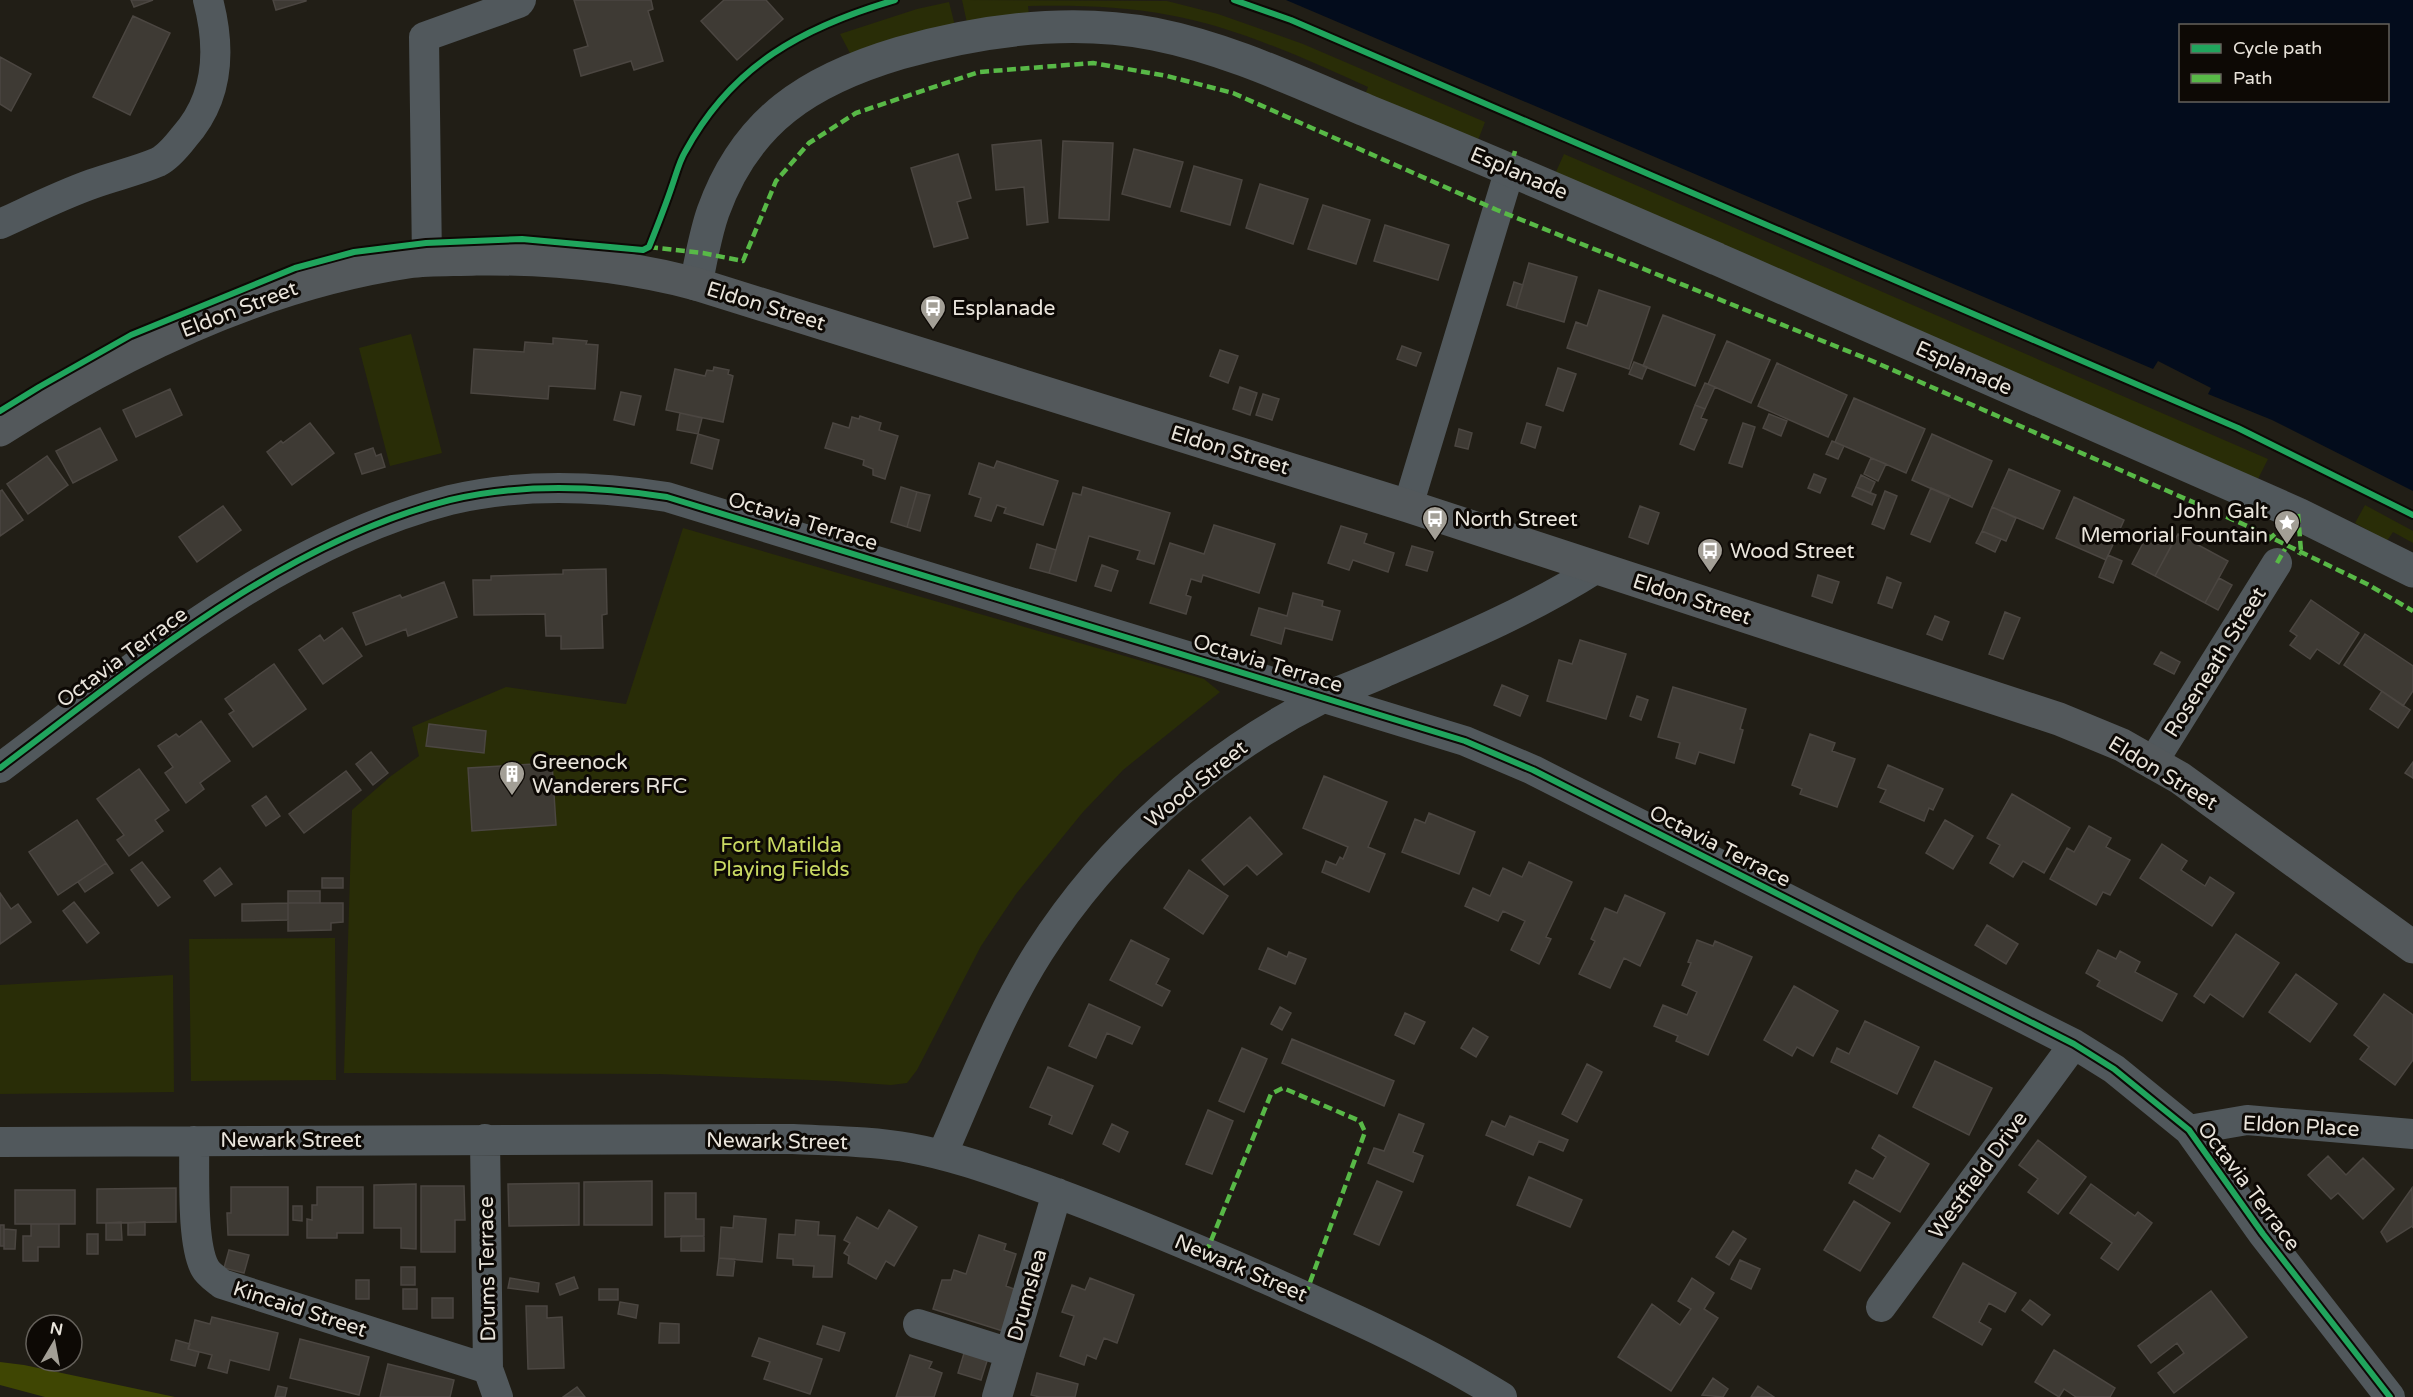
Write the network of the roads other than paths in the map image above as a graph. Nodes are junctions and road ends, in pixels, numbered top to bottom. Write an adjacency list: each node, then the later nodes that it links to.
1 (208, 0): 4 (street)
2 (521, 0): 5 (street)
3 (1510, 169): 6 (street, Esplanade); 8 (street); 11 (street, Esplanade)
4 (0, 224)
5 (427, 260): 6 (main road, Eldon Street); 7 (main road, Eldon Street)
6 (696, 284): 8 (main road, Eldon Street)
7 (0, 430)
8 (1408, 506): 10 (main road, Eldon Street)
9 (2277, 563): 13 (street, Roseneath Street)
10 (1597, 568): 12 (street, Wood Street); 13 (main road, Eldon Street)
11 (2413, 571)
12 (1325, 697): 14 (street, Octavia Terrace); 16 (street, Octavia Terrace); 22 (street, Wood Street)
13 (2153, 762): 15 (main road, Eldon Street)
14 (0, 768)
15 (2413, 947)
16 (2074, 1044): 17 (street, Octavia Terrace); 24 (street, Westfield Drive)
17 (2189, 1130): 18 (street, Eldon Place); 31 (street, Octavia Terrace)
18 (2413, 1134)
19 (485, 1139): 20 (street, Newark Street); 22 (street, Newark Street); 27 (street, Drums Terrace)
20 (194, 1141): 21 (street, Newark Street); 27 (street, Kincaid Street)
21 (0, 1143)
22 (942, 1155): 23 (street, Newark Street)
23 (1057, 1193): 26 (street, Drumslea); 30 (street, Newark Street)
24 (1881, 1307)
25 (918, 1324): 26 (street)
26 (1010, 1353): 29 (street, Drumslea)
27 (488, 1369): 28 (street, Drums Terrace)
28 (498, 1397)
29 (997, 1397)
30 (1502, 1397)
31 (2390, 1397)

